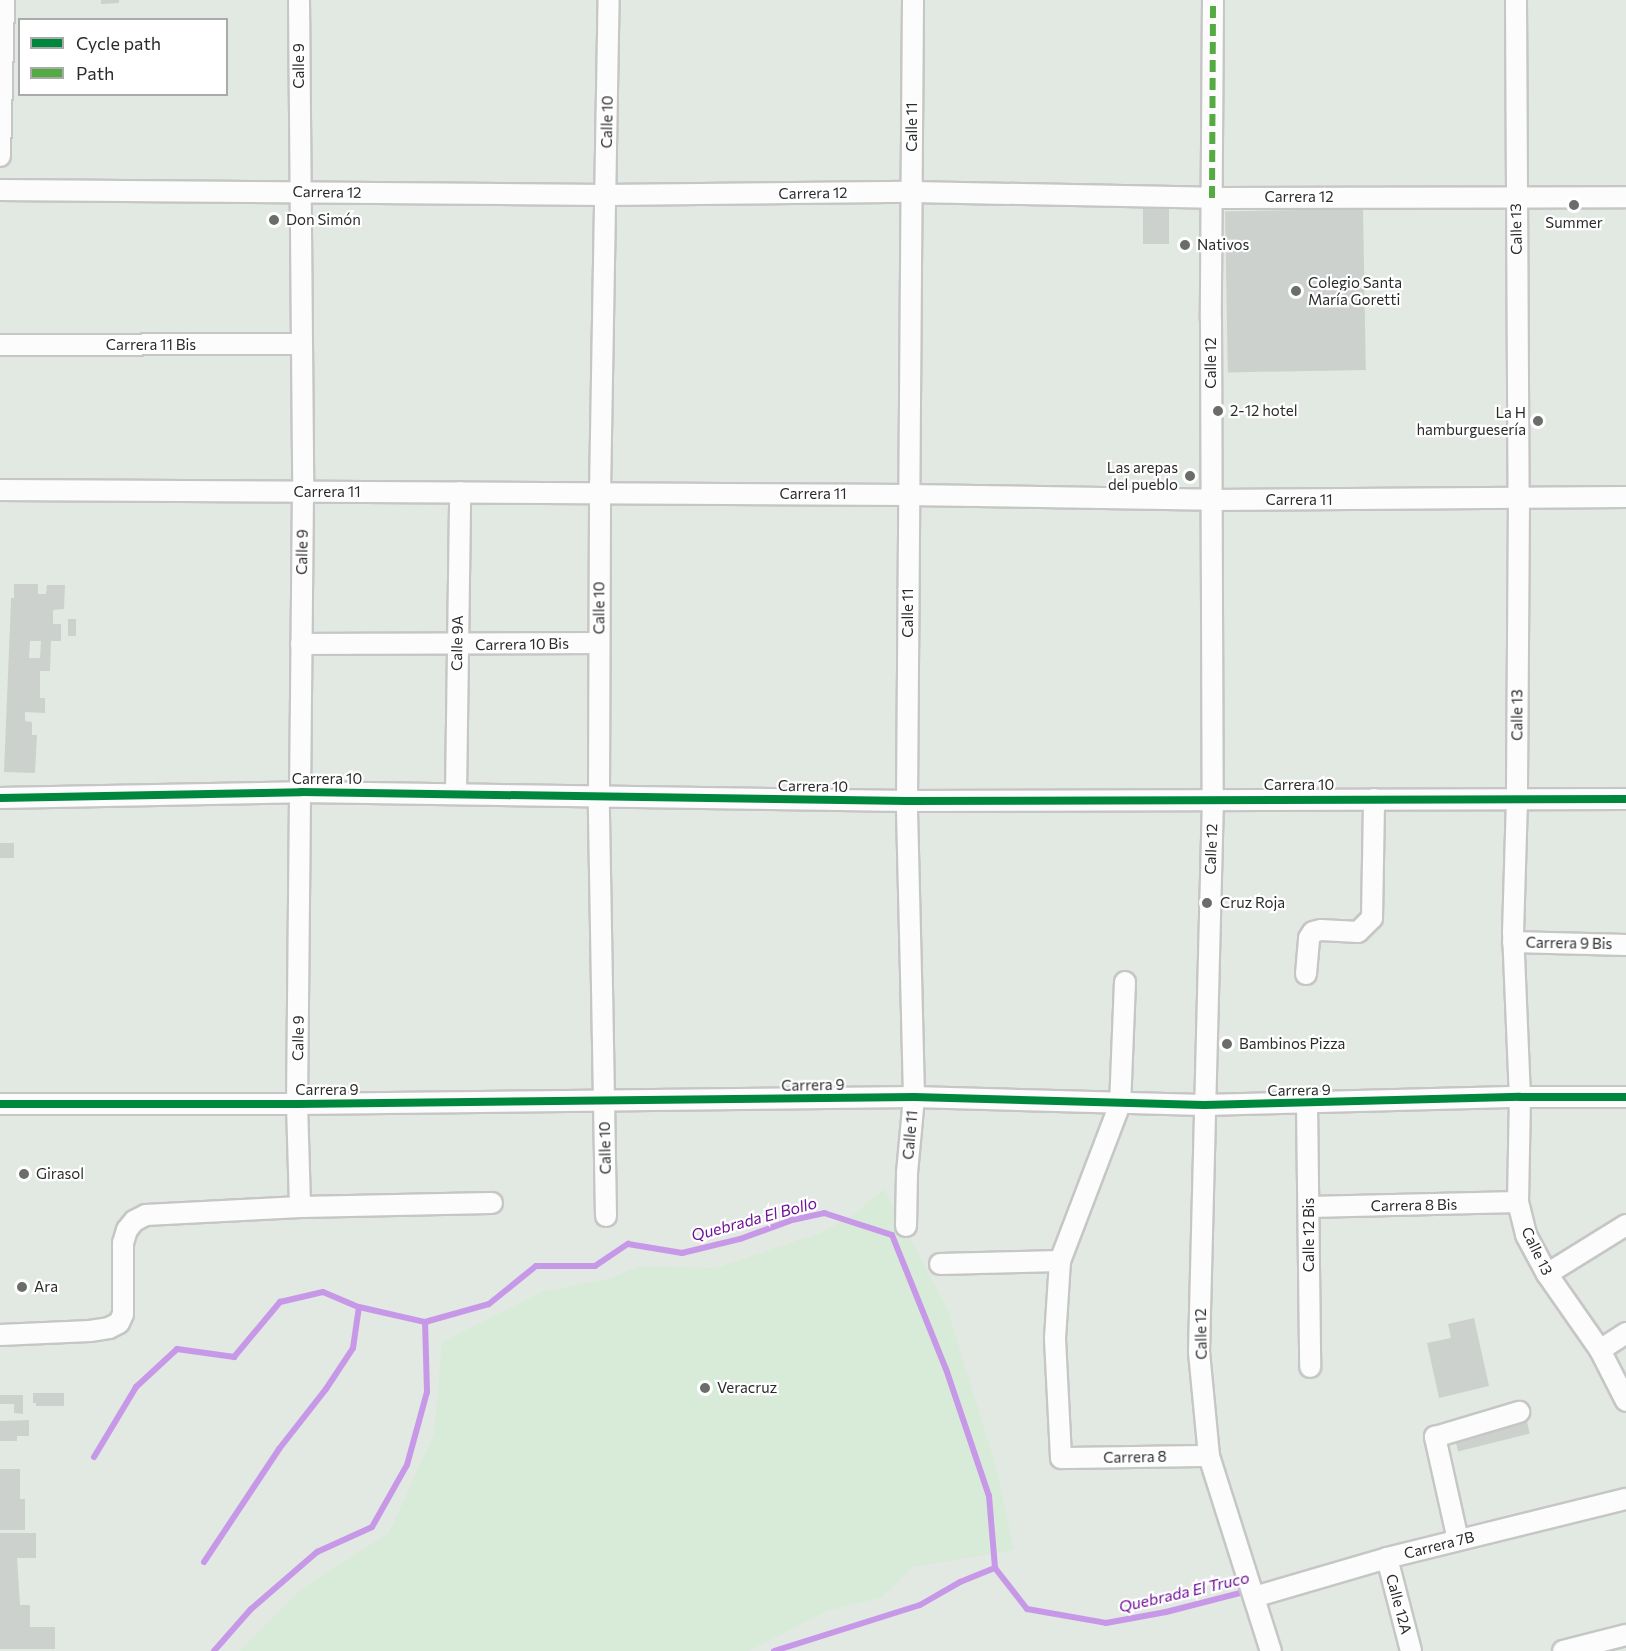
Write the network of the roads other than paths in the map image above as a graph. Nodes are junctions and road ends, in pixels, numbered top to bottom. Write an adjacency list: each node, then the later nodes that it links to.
1 (4, 0): 7 (street)
2 (299, 0): 9 (street, Calle 9)
3 (609, 0): 11 (street, Calle 10)
4 (912, 0): 10 (street, Calle 11)
5 (1214, 0): 14 (street, Calle 12)
6 (1516, 0): 13 (street, Calle 13)
7 (0, 156)
8 (0, 190): 9 (street, Carrera 12)
9 (300, 192): 11 (street, Carrera 12); 15 (street, Calle 9)
10 (912, 192): 11 (street, Carrera 12); 14 (street, Carrera 12); 21 (street, Calle 11)
11 (605, 195): 20 (street, Calle 10)
12 (1626, 196): 13 (street, Carrera 12)
13 (1516, 197): 14 (street, Carrera 12); 23 (street, Calle 13)
14 (1212, 198): 24 (street, Calle 12)
15 (302, 344): 16 (street, Carrera 11 Bis); 18 (street, Calle 9)
16 (0, 345)
17 (0, 490): 18 (street, Carrera 11)
18 (303, 492): 19 (street, Carrera 11); 26 (street, Calle 9)
19 (460, 492): 20 (street, Carrera 11); 27 (street, Calle 9A)
20 (600, 492): 21 (street, Carrera 11); 25 (street, Calle 10)
21 (909, 495): 24 (street, Carrera 11); 36 (street, Calle 11)
22 (1626, 497): 23 (street, Carrera 11)
23 (1519, 499): 24 (street, Carrera 11); 34 (street, Calle 13)
24 (1212, 500): 32 (street, Calle 12)
25 (599, 643): 27 (street, Carrera 10 Bis); 30 (street, Calle 10)
26 (301, 644): 27 (street, Carrera 10 Bis); 28 (street, Calle 9)
27 (457, 644): 29 (street, Calle 9A)
28 (301, 792): 29 (street, Carrera 10); 31 (street, Carrera 10); 47 (street, Calle 9)
29 (456, 793): 30 (street, Carrera 10)
30 (599, 795): 36 (street, Carrera 10); 44 (street, Calle 10)
31 (0, 798)
32 (1213, 798): 33 (street, Carrera 10); 36 (street, Carrera 10); 49 (street, Calle 12)
33 (1374, 799): 34 (street, Carrera 10); 39 (street)
34 (1517, 799): 35 (street, Carrera 10); 37 (street, Calle 13)
35 (1626, 799)
36 (907, 801): 41 (street, Calle 11)
37 (1513, 942): 38 (street, Carrera 9 Bis); 42 (street, Calle 13)
38 (1626, 945)
39 (1306, 974)
40 (1125, 982): 48 (street)
41 (914, 1097): 44 (street, Carrera 9); 48 (street, Carrera 9); 56 (street, Calle 11)
42 (1520, 1097): 43 (street, Carrera 9); 45 (street, Carrera 9); 50 (street, Calle 13)
43 (1626, 1097)
44 (604, 1101): 47 (street, Carrera 9); 54 (street, Calle 10)
45 (1307, 1103): 49 (street, Carrera 9); 53 (street, Calle 12 Bis)
46 (0, 1104): 47 (street, Carrera 9)
47 (297, 1104): 52 (street, Calle 9)
48 (1120, 1104): 49 (street, Carrera 9); 57 (street)
49 (1204, 1105): 66 (street, Calle 12)
50 (1518, 1202): 53 (street, Carrera 8 Bis); 59 (street, Calle 13)
51 (492, 1203): 52 (street)
52 (300, 1207): 61 (street)
53 (1309, 1207): 63 (street, Calle 12 Bis)
54 (606, 1216)
55 (1626, 1225): 59 (street)
56 (906, 1226)
57 (1060, 1262): 58 (street); 66 (street, Carrera 8)
58 (940, 1264)
59 (1547, 1274): 62 (street, Calle 13)
60 (1626, 1333): 62 (street)
61 (0, 1335)
62 (1600, 1350): 64 (street, Calle 13)
63 (1310, 1367)
64 (1626, 1401)
65 (1519, 1412): 68 (street)
66 (1209, 1456): 70 (street, Calle 12)
67 (1626, 1498): 68 (street, Carrera 7B)
68 (1458, 1540): 69 (street, Carrera 7B)
69 (1387, 1557): 70 (street, Carrera 7B); 73 (street, Calle 12A)
70 (1254, 1597): 72 (street, Calle 12)
71 (1626, 1635): 74 (street)
72 (1271, 1651)
73 (1411, 1651)
74 (1563, 1651)

